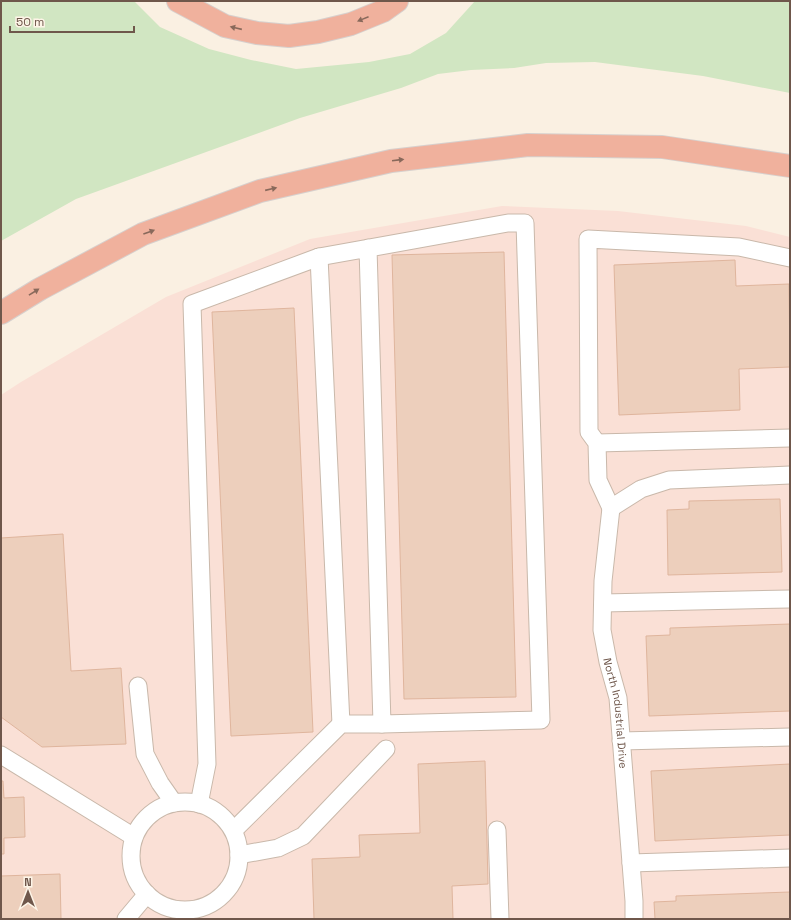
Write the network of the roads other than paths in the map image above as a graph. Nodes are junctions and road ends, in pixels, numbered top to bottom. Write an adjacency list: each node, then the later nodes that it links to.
1 (178, 1): 2 (highway, one-way to 1)
2 (397, 1)
3 (790, 166): 7 (highway, one-way to 3)
4 (368, 248): 5 (street); 16 (street); 16 (street)
5 (319, 257): 15 (street); 22 (street)
6 (790, 258): 9 (street)
7 (1, 313)
8 (790, 438): 9 (street)
9 (597, 443): 11 (street)
10 (790, 475): 11 (street)
11 (611, 508): 13 (street, North Industrial Drive)
12 (790, 599): 13 (street)
13 (602, 603): 18 (street, North Industrial Drive)
14 (138, 686): 21 (street)
15 (341, 724): 16 (street); 23 (street)
16 (382, 724)
17 (790, 737): 18 (street)
18 (621, 741): 28 (street, North Industrial Drive)
19 (386, 749): 26 (street)
20 (1, 755): 25 (street)
21 (174, 803): 22 (street); 25 (street)
22 (199, 804): 23 (street)
23 (234, 830): 26 (street)
24 (497, 830): 32 (street)
25 (134, 837): 29 (street)
26 (240, 855): 30 (street)
27 (790, 858): 28 (street)
28 (631, 863): 33 (street, North Industrial Drive)
29 (147, 894): 30 (street); 31 (street)
30 (197, 914)
31 (126, 919)
32 (500, 919)
33 (634, 919)

